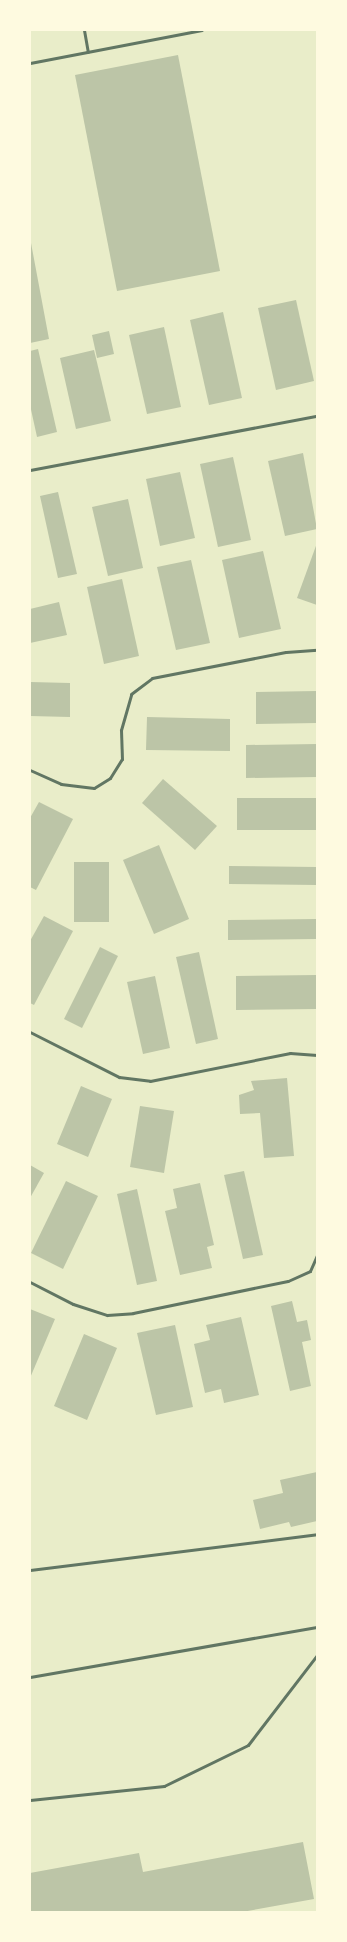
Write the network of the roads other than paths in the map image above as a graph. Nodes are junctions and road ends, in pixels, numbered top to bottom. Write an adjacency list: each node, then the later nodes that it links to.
1 (84, 30): 3 (lane)
2 (202, 30): 3 (lane)
3 (88, 52): 4 (lane)
4 (30, 63)
5 (317, 416): 6 (lane)
6 (30, 470)
7 (317, 650): 8 (lane)
8 (30, 770)
9 (30, 1032): 10 (lane)
10 (317, 1055)
11 (317, 1255): 12 (lane)
12 (30, 1282)
13 (317, 1534): 14 (lane)
14 (30, 1570)
15 (317, 1627): 17 (lane)
16 (317, 1655): 18 (lane)
17 (30, 1677)
18 (30, 1800)

